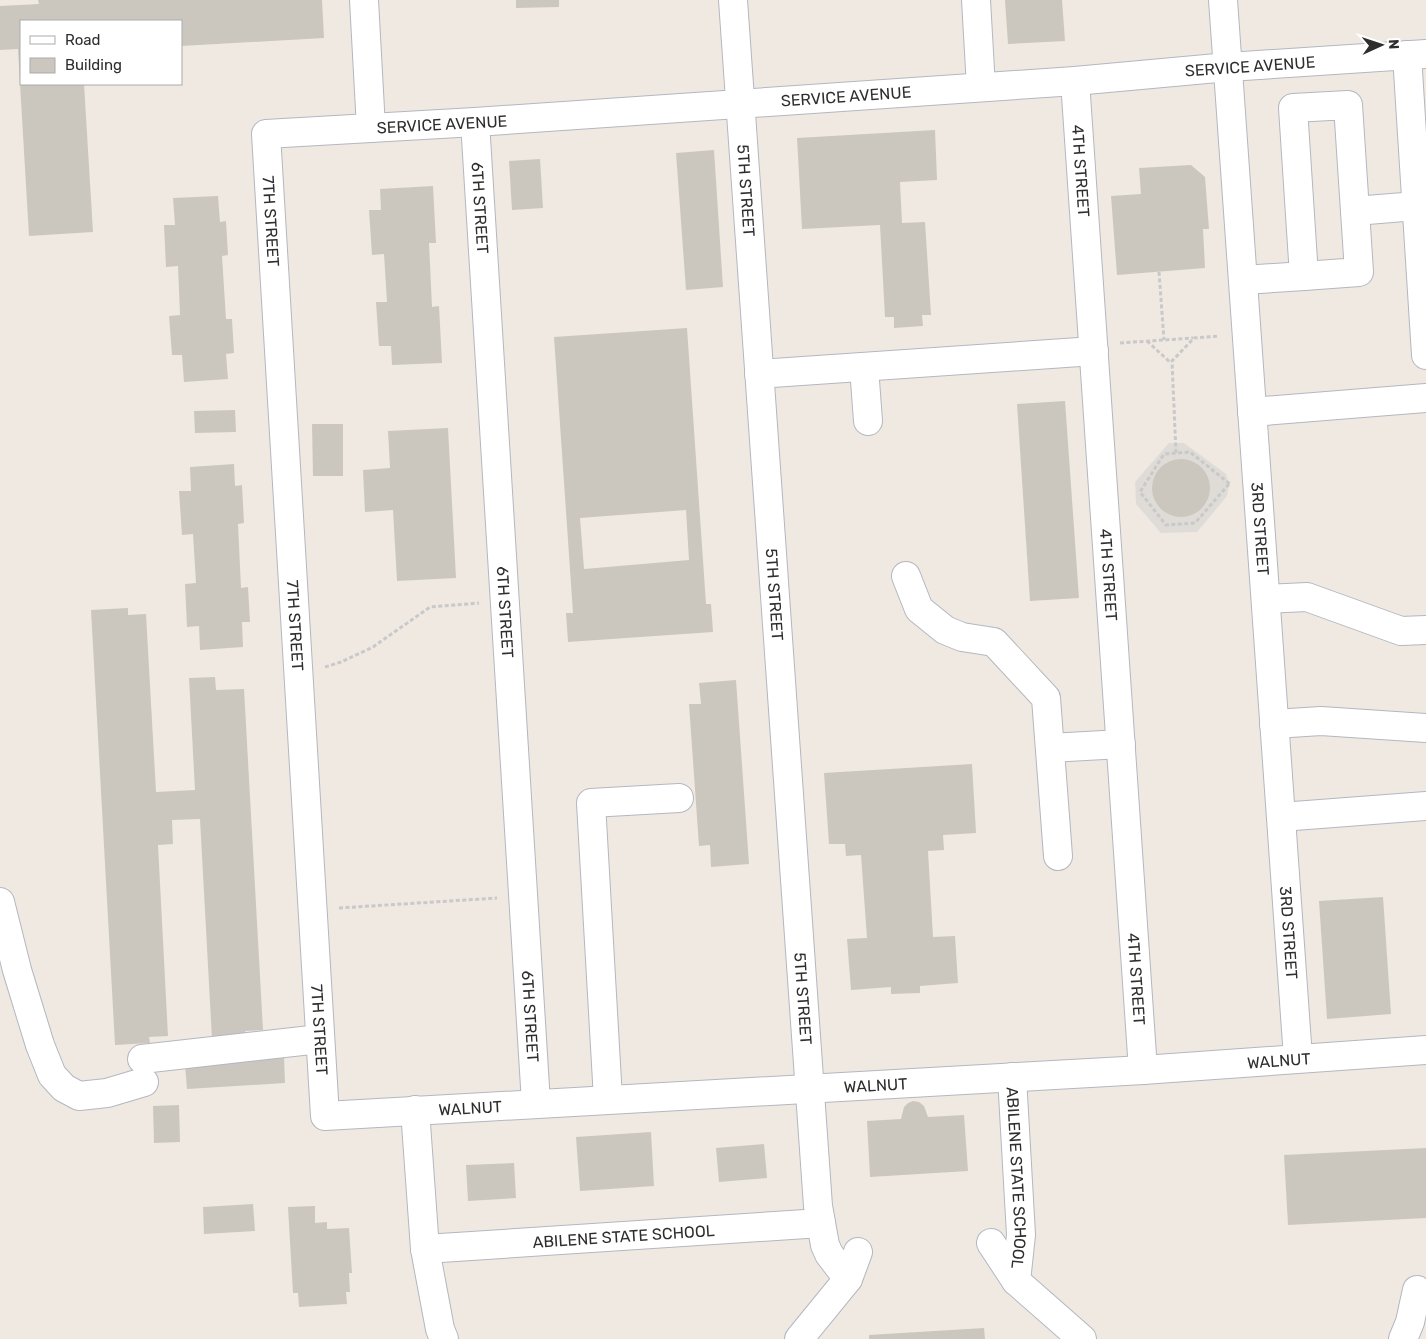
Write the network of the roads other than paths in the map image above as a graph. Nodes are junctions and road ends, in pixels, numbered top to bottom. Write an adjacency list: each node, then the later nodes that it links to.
1 (364, 0): 11 (street)
2 (733, 0): 9 (street)
3 (976, 0): 8 (street)
4 (1223, 0): 6 (street, 3RD STREET)
5 (1416, 54): 6 (street, SERVICE AVENUE); 13 (street)
6 (1228, 67): 7 (street, SERVICE AVENUE); 16 (street, 3RD STREET)
7 (1075, 81): 8 (street, SERVICE AVENUE); 17 (street, 4TH STREET)
8 (980, 87): 9 (street, SERVICE AVENUE)
9 (740, 103): 10 (street, SERVICE AVENUE); 20 (street, 5TH STREET)
10 (475, 122): 11 (street, SERVICE AVENUE); 43 (street, 6TH STREET)
11 (371, 128): 12 (street, SERVICE AVENUE)
12 (266, 134): 36 (street, 7TH STREET)
13 (1416, 206): 14 (street); 18 (street)
14 (1355, 211): 15 (street); 15 (street)
15 (1304, 276): 16 (street)
16 (1243, 280): 22 (street, 3RD STREET)
17 (1093, 348): 19 (street); 29 (street, 4TH STREET)
18 (1426, 355)
19 (864, 367): 20 (street); 23 (street)
20 (759, 374): 41 (street, 5TH STREET)
21 (1426, 398): 22 (street)
22 (1252, 412): 25 (street, 3RD STREET)
23 (868, 421)
24 (906, 576): 30 (street)
25 (1266, 599): 26 (street); 27 (street, 3RD STREET)
26 (1426, 630)
27 (1274, 724): 28 (street); 33 (street, 3RD STREET)
28 (1426, 728)
29 (1121, 744): 30 (street); 39 (street, 4TH STREET)
30 (1050, 748): 34 (street)
31 (679, 798): 42 (street)
32 (1426, 806): 33 (street)
33 (1281, 817): 38 (street, 3RD STREET)
34 (1058, 856)
35 (0, 902): 36 (street)
36 (320, 1039): 45 (street, 7TH STREET)
37 (1426, 1050): 38 (street, WALNUT)
38 (1298, 1058): 39 (street, WALNUT)
39 (1143, 1070): 40 (street, WALNUT)
40 (1012, 1077): 41 (street, WALNUT); 51 (street, ABILENE STATE SCHOOL)
41 (808, 1088): 42 (street, WALNUT); 46 (street)
42 (608, 1099): 43 (street, WALNUT)
43 (536, 1104): 44 (street, WALNUT)
44 (415, 1110): 45 (street, WALNUT); 48 (street)
45 (325, 1116)
46 (819, 1215): 48 (street, ABILENE STATE SCHOOL); 50 (street)
47 (992, 1242): 51 (street)
48 (425, 1249): 53 (street)
49 (858, 1252): 50 (street)
50 (848, 1279): 54 (street)
51 (1016, 1281): 55 (street, ABILENE STATE SCHOOL)
52 (1416, 1290): 56 (street)
53 (444, 1339)
54 (799, 1339)
55 (1082, 1339)
56 (1403, 1339)

